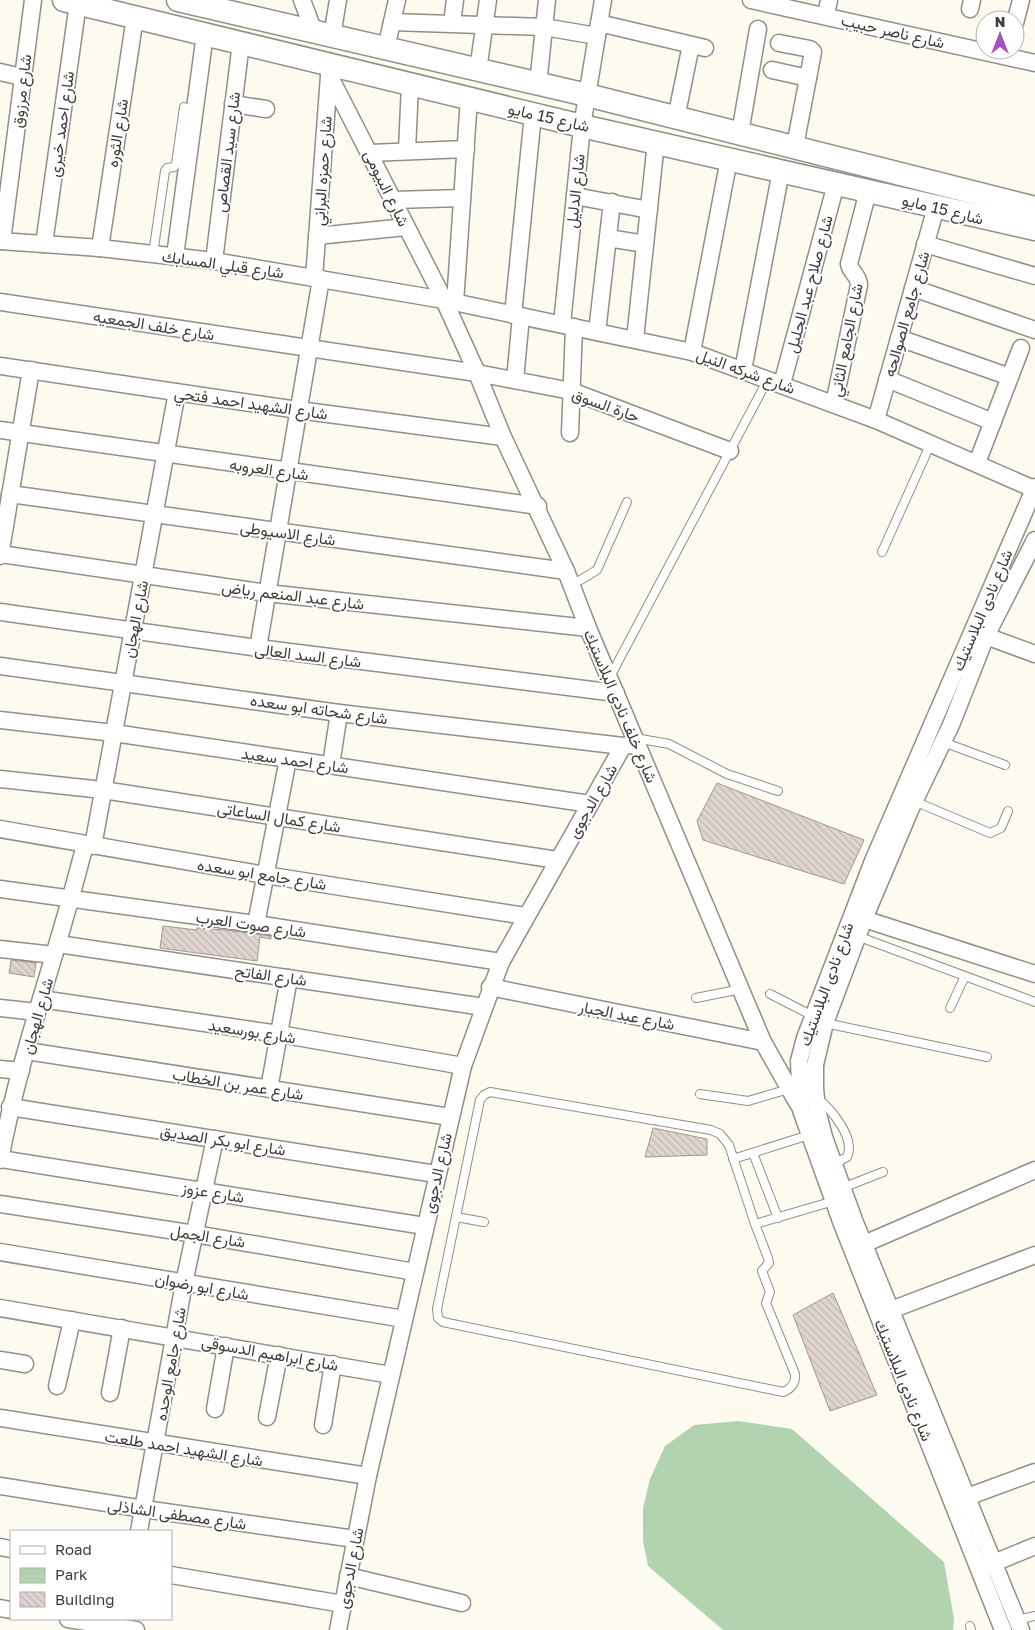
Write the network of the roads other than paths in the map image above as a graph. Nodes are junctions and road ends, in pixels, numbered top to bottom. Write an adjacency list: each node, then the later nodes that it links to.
1 (33, 0): 32 (street, شارع مرزوق)
2 (178, 0): 13 (main road, شارع 15 مايو)
3 (302, 0): 23 (street)
4 (338, 0): 23 (street)
5 (397, 0): 16 (street)
6 (455, 0): 17 (street)
7 (488, 0): 18 (street)
8 (547, 0): 19 (street)
9 (603, 0): 20 (street, شارع الدليل)
10 (751, 0): 12 (street, شارع ناصر حبيب)
11 (71, 2): 15 (main road, شارع 15 مايو); 68 (street, شارع احمد خيرى)
12 (796, 4): 14 (street, شارع ناصر حبيب)
13 (229, 6): 23 (main road, شارع 15 مايو)
14 (828, 8): 27 (street, شارع ناصر حبيب)
15 (135, 17): 22 (main road, شارع 15 مايو); 71 (street, شارع الثوره)
16 (392, 22): 17 (street); 26 (street)
17 (452, 23): 18 (street)
18 (485, 24): 19 (street); 29 (street)
19 (544, 27): 20 (street); 35 (street)
20 (598, 30): 36 (street, شارع الدليل); 42 (street)
21 (758, 30): 45 (street)
22 (205, 34): 24 (main road, شارع 15 مايو); 73 (street)
23 (323, 34): 26 (main road, شارع 15 مايو)
24 (241, 43): 28 (main road, شارع 15 مايو); 38 (street, شارع سيد القصاص)
25 (779, 43): 33 (street)
26 (386, 48): 29 (main road, شارع 15 مايو)
27 (1035, 63)
28 (330, 70): 34 (main road, شارع 15 مايو); 50 (street, شارع البيومى); 65 (street, شارع حمزه البراني)
29 (478, 70): 35 (main road, شارع 15 مايو)
30 (772, 70): 33 (street)
31 (0, 72): 32 (street)
32 (22, 77): 44 (street, شارع مرزوق)
33 (808, 78): 47 (street)
34 (410, 84): 37 (main road, شارع 15 مايو); 49 (street)
35 (538, 84): 36 (main road, شارع 15 مايو)
36 (587, 95): 42 (main road, شارع 15 مايو); 43 (street, شارع الدليل)
37 (469, 98): 41 (main road, شارع 15 مايو); 48 (street)
38 (233, 104): 40 (street); 74 (street, شارع سيد القصاص)
39 (184, 107): 72 (lane)
40 (266, 109)
41 (533, 114): 43 (main road, شارع 15 مايو); 80 (street)
42 (676, 118): 45 (main road, شارع 15 مايو)
43 (582, 126): 46 (main road, شارع 15 مايو); 56 (street, شارع الدليل)
44 (8, 131): 53 (street, شارع مرزوق)
45 (740, 133): 47 (main road, شارع 15 مايو)
46 (656, 142): 51 (main road, شارع 15 مايو); 62 (street)
47 (795, 146): 61 (main road, شارع 15 مايو)
48 (466, 149): 49 (street); 57 (street)
49 (407, 152): 50 (street)
50 (370, 153): 58 (street, شارع البيومى)
51 (728, 159): 52 (main road, شارع 15 مايو); 88 (street)
52 (781, 171): 54 (main road, شارع 15 مايو); 91 (street)
53 (4, 184): 67 (street, شارع مرزوق)
54 (836, 184): 55 (main road, شارع 15 مايو); 96 (street, شارع صلاح عبد الجليل)
55 (868, 191): 60 (main road, شارع 15 مايو); 99 (street, شارع الجامع الثاني)
56 (575, 196): 59 (street); 81 (street, شارع الدليل)
57 (462, 198): 58 (street); 79 (street)
58 (393, 200): 63 (street, شارع البيومى)
59 (612, 202): 62 (street); 66 (street)
60 (936, 207): 64 (main road, شارع 15 مايو); 70 (street, شارع جامع الصوالحه)
61 (1035, 208)
62 (649, 210): 69 (street)
63 (406, 227): 65 (street); 79 (street, شارع البيومى)
64 (1035, 229)
65 (317, 236): 76 (street, شارع حمزه البراني)
66 (608, 238): 69 (street); 83 (street)
67 (1, 241): 68 (street, شارع قبلي المسابك)
68 (44, 244): 71 (street, شارع قبلي المسابك)
69 (646, 244): 85 (street)
70 (925, 244): 75 (street); 77 (street, شارع جامع الصوالحه)
71 (100, 248): 72 (street, شارع قبلي المسابك)
72 (154, 254): 73 (street, شارع قبلي المسابك)
73 (175, 256): 74 (street, شارع قبلي المسابك)
74 (214, 261): 76 (street, شارع قبلي المسابك)
75 (1035, 276)
76 (317, 279): 79 (street, شارع قبلي المسابك); 87 (street, شارع حمزه البراني)
77 (913, 288): 82 (street); 84 (street, شارع جامع الصوالحه)
78 (0, 302): 87 (street, شارع خلف الجمعيه)
79 (449, 302): 80 (street, شارع شركه النيل); 92 (street, شارع خلف نادى البلاستيك)
80 (517, 316): 81 (street, شارع شركه النيل); 95 (street)
81 (568, 326): 83 (street, شارع شركه النيل); 97 (street, شارع الدليل)
82 (1035, 330)
83 (597, 332): 85 (street, شارع شركه النيل)
84 (899, 338): 93 (street); 94 (street, شارع جامع الصوالحه)
85 (635, 339): 88 (street, شارع شركه النيل)
86 (1021, 348): 93 (street)
87 (308, 349): 92 (street, شارع خلف الجمعيه); 100 (street, شارع حمزه البراني)
88 (692, 352): 91 (street, شارع شركه النيل)
89 (0, 366): 90 (street, شارع الشهيد احمد فتحي)
90 (31, 370): 98 (street, شارع الشهيد احمد فتحي); 105 (street)
91 (743, 370): 96 (street, شارع شركه النيل)
92 (477, 373): 95 (street, حارة السوق); 106 (street, شارع خلف نادى البلاستيك)
93 (1010, 377): 102 (street)
94 (887, 379): 101 (street, شارع جامع الصوالحه); 102 (street)
95 (514, 380): 97 (street, حارة السوق)
96 (775, 382): 99 (street, شارع شركه النيل); 108 (lane)
97 (571, 391): 104 (street, شارع الدليل); 108 (street, حارة السوق)
98 (177, 392): 100 (street, شارع الشهيد احمد فتحي); 109 (street, شارع الهجان)
99 (834, 404): 101 (street, شارع شركه النيل)
100 (298, 410): 106 (street, شارع الشهيد احمد فتحي); 111 (street, شارع حمزه البراني)
101 (876, 420): 107 (street, شارع شركه النيل)
102 (993, 422): 110 (street)
103 (0, 430): 105 (street, شارع العروبه)
104 (570, 432)
105 (21, 433): 109 (street, شارع العروبه); 113 (street)
106 (503, 436): 115 (street, شارع خلف نادى البلاستيك)
107 (931, 444): 110 (street, شارع شركه النيل); 119 (lane)
108 (730, 451): 132 (lane)
109 (166, 454): 111 (street, شارع العروبه); 116 (street, شارع الهجان)
110 (977, 462): 112 (street, شارع شركه النيل)
111 (288, 472): 115 (street, شارع العروبه); 117 (street, شارع حمزه البراني)
112 (1035, 488): 173 (street, شارع نادى البلاستيك)
113 (10, 494): 116 (street, شارع الاسيوطى); 120 (street)
114 (627, 502): 122 (lane)
115 (538, 506): 122 (street, شارع خلف نادى البلاستيك)
116 (155, 514): 117 (street, شارع الاسيوطى); 121 (street, شارع الهجان)
117 (278, 531): 122 (street, شارع الاسيوطى); 123 (street, شارع حمزه البراني)
118 (1035, 541): 127 (street, شارع نادى البلاستيك)
119 (882, 552)
120 (0, 555): 121 (street, شارع عبد المنعم رياض)
121 (143, 576): 123 (street, شارع عبد المنعم رياض); 126 (street, شارع الهجان)
122 (569, 578): 125 (street, شارع خلف نادى البلاستيك)
123 (267, 593): 125 (street, شارع عبد المنعم رياض); 128 (street, شارع حمزه البراني)
124 (0, 612): 126 (street, شارع السد العالى)
125 (588, 628): 132 (street, شارع خلف نادى البلاستيك)
126 (133, 631): 128 (street, شارع السد العالى); 131 (street, شارع الهجان)
127 (986, 636): 129 (street); 136 (street, شارع نادى البلاستيك)
128 (258, 648): 132 (street, شارع السد العالى)
129 (1035, 654)
130 (0, 666): 131 (street, شارع شحاته ابو سعده)
131 (123, 682): 133 (street, شارع شحاته ابو سعده); 135 (street, شارع الهجان)
132 (613, 685): 137 (street, شارع خلف نادى البلاستيك)
133 (339, 713): 137 (street, شارع شحاته ابو سعده); 139 (street)
134 (0, 720): 135 (street, شارع احمد سعيد)
135 (114, 733): 138 (street, شارع احمد سعيد); 142 (street, شارع الهجان)
136 (943, 742): 140 (lane); 144 (street, شارع نادى البلاستيك)
137 (632, 743): 143 (lane); 145 (street, شارع الدجوى); 165 (street, شارع خلف نادى البلاستيك)
138 (288, 759): 139 (street, شارع احمد سعيد); 147 (street)
139 (331, 765): 145 (street, شارع احمد سعيد)
140 (1005, 765)
141 (0, 778): 142 (street, شارع كمال الساعاتى)
142 (103, 790): 147 (street, شارع كمال الساعاتى); 149 (street, شارع الهجان)
143 (778, 792)
144 (914, 801): 146 (lane); 155 (street, شارع نادى البلاستيك)
145 (590, 804): 150 (street, شارع الدجوى)
146 (1008, 811)
147 (276, 816): 150 (street, شارع كمال الساعاتى); 151 (street)
148 (0, 829): 149 (street, شارع جامع ابو سعده)
149 (89, 845): 151 (street, شارع جامع ابو سعده); 153 (street, شارع الهجان)
150 (557, 860): 154 (street, شارع الدجوى)
151 (265, 875): 154 (street, شارع جامع ابو سعده); 156 (street)
152 (0, 889): 153 (street, شارع صوت العرب)
153 (72, 898): 156 (street, شارع صوت العرب); 159 (street, شارع الهجان)
154 (525, 916): 160 (street, شارع الدجوى)
155 (864, 919): 157 (street, شارع نادى البلاستيك); 161 (street)
156 (256, 924): 160 (street, شارع صوت العرب)
157 (857, 936): 162 (lane); 173 (street, شارع نادى البلاستيك)
158 (0, 949): 159 (street, شارع الفاتح)
159 (56, 949): 163 (street, شارع الفاتح); 169 (street, شارع الهجان)
160 (501, 962): 164 (street, شارع الدجوى)
161 (1035, 974)
162 (965, 976): 168 (lane); 172 (lane)
163 (289, 978): 170 (street, شارع الفاتح); 174 (street)
164 (490, 987): 170 (street, شارع الدجوى); 175 (street, شارع عبد الجبار)
165 (741, 989): 167 (lane); 175 (street, شارع خلف نادى البلاستيك)
166 (770, 994): 173 (lane)
167 (696, 998)
168 (1035, 1002)
169 (39, 1006): 171 (street, شارع بورسعيد); 174 (street, شارع بورسعيد); 176 (street, شارع الهجان)
170 (484, 1006): 178 (street, شارع الدجوى)
171 (0, 1008)
172 (950, 1008)
173 (819, 1020): 177 (lane); 185 (street, شارع نادى البلاستيك); 197 (street, شارع نادى البلاستيك)
174 (279, 1034): 178 (street, شارع بورسعيد); 181 (street)
175 (763, 1042): 182 (street, شارع خلف نادى البلاستيك)
176 (27, 1051): 180 (street, شارع الهجان); 181 (street, شارع عمر بن الخطاب)
177 (986, 1057)
178 (463, 1066): 186 (street, شارع الدجوى)
179 (0, 1069): 180 (street)
180 (21, 1071): 184 (street, شارع الهجان)
181 (269, 1089): 186 (street, شارع عمر بن الخطاب)
182 (789, 1089): 183 (lane); 185 (street, شارع خلف نادى البلاستيك)
183 (700, 1094)
184 (10, 1107): 187 (street, شارع الهجان); 189 (street, شارع ابو بكر الصديق)
185 (801, 1110): 188 (street, شارع نادى البلاستيك)
186 (450, 1117): 195 (street, شارع الدجوى)
187 (3, 1132): 191 (street, شارع الهجان)
188 (810, 1135): 190 (lane); 197 (street, شارع نادى البلاستيك)
189 (215, 1138): 195 (street, شارع ابو بكر الصديق); 196 (street, شارع جامع الوحده)
190 (753, 1153): 192 (lane); 200 (lane)
191 (0, 1159): 196 (street, شارع عزوز)
192 (733, 1159): 199 (lane); 202 (lane)
193 (1035, 1170): 205 (street)
194 (883, 1172): 197 (lane)
195 (436, 1174): 203 (street, شارع الدجوى)
196 (204, 1190): 203 (street, شارع عزوز); 204 (street, شارع جامع الوحده)
197 (838, 1195): 200 (lane); 205 (street, شارع نادى البلاستيك); 237 (street, شارع نادى البلاستيك)
198 (0, 1204): 204 (street, شارع الجمل)
199 (456, 1217): 201 (lane); 202 (lane)
200 (778, 1218): 202 (lane)
201 (484, 1222)
202 (755, 1224)
203 (425, 1226): 208 (street, شارع الدجوى)
204 (195, 1234): 208 (street, شارع الجمل); 209 (street, شارع جامع الوحده)
205 (864, 1244): 211 (street, شارع نادى البلاستيك)
206 (0, 1252): 209 (street, شارع ابو رضوان)
207 (1035, 1255): 211 (street)
208 (415, 1272): 212 (street, شارع الدجوى)
209 (184, 1283): 212 (street, شارع ابو رضوان); 215 (street, شارع جامع الوحده)
210 (0, 1308): 213 (street, شارع ابراهيم الدسوقى)
211 (891, 1310): 232 (street, شارع نادى البلاستيك)
212 (404, 1319): 221 (street, شارع الدجوى)
213 (72, 1320): 214 (street, شارع ابراهيم الدسوقى); 222 (street)
214 (122, 1328): 215 (street, شارع ابراهيم الدسوقى); 223 (street)
215 (174, 1337): 216 (street, شارع ابراهيم الدسوقى); 228 (street, شارع جامع الوحده)
216 (226, 1346): 217 (street, شارع ابراهيم الدسوقى); 224 (street)
217 (279, 1355): 220 (street, شارع ابراهيم الدسوقى); 225 (street)
218 (0, 1360): 219 (street)
219 (25, 1364)
220 (333, 1364): 221 (street, شارع ابراهيم الدسوقى); 227 (street)
221 (391, 1375): 230 (street, شارع الدجوى)
222 (57, 1386)
223 (110, 1392)
224 (214, 1409)
225 (267, 1417)
226 (0, 1418): 228 (street, شارع الشهيد احمد طلعت)
227 (323, 1425)
228 (155, 1444): 230 (street, شارع الشهيد احمد طلعت); 233 (street, شارع جامع الوحده)
229 (1035, 1472): 232 (street)
230 (368, 1476): 235 (street, شارع الدجوى)
231 (0, 1486): 233 (street, شارع مصطفى الشاذلى)
232 (967, 1498): 237 (street, شارع نادى البلاستيك)
233 (144, 1509): 234 (street, شارع جامع الوحده); 235 (street, شارع مصطفى الشاذلى)
234 (139, 1530)
235 (355, 1539): 239 (street, شارع الدجوى)
236 (1035, 1546): 237 (street)
237 (986, 1566): 244 (street, شارع نادى البلاستيك); 247 (street, شارع نادى البلاستيك)
238 (172, 1575): 241 (street)
239 (348, 1576): 240 (street); 241 (street, شارع الدجوى)
240 (462, 1603)
241 (343, 1604): 246 (street, شارع الدجوى)
242 (1035, 1616): 244 (lane)
243 (76, 1620): 245 (street)
244 (1019, 1625)
245 (125, 1626)
246 (338, 1630)
247 (1003, 1630)

